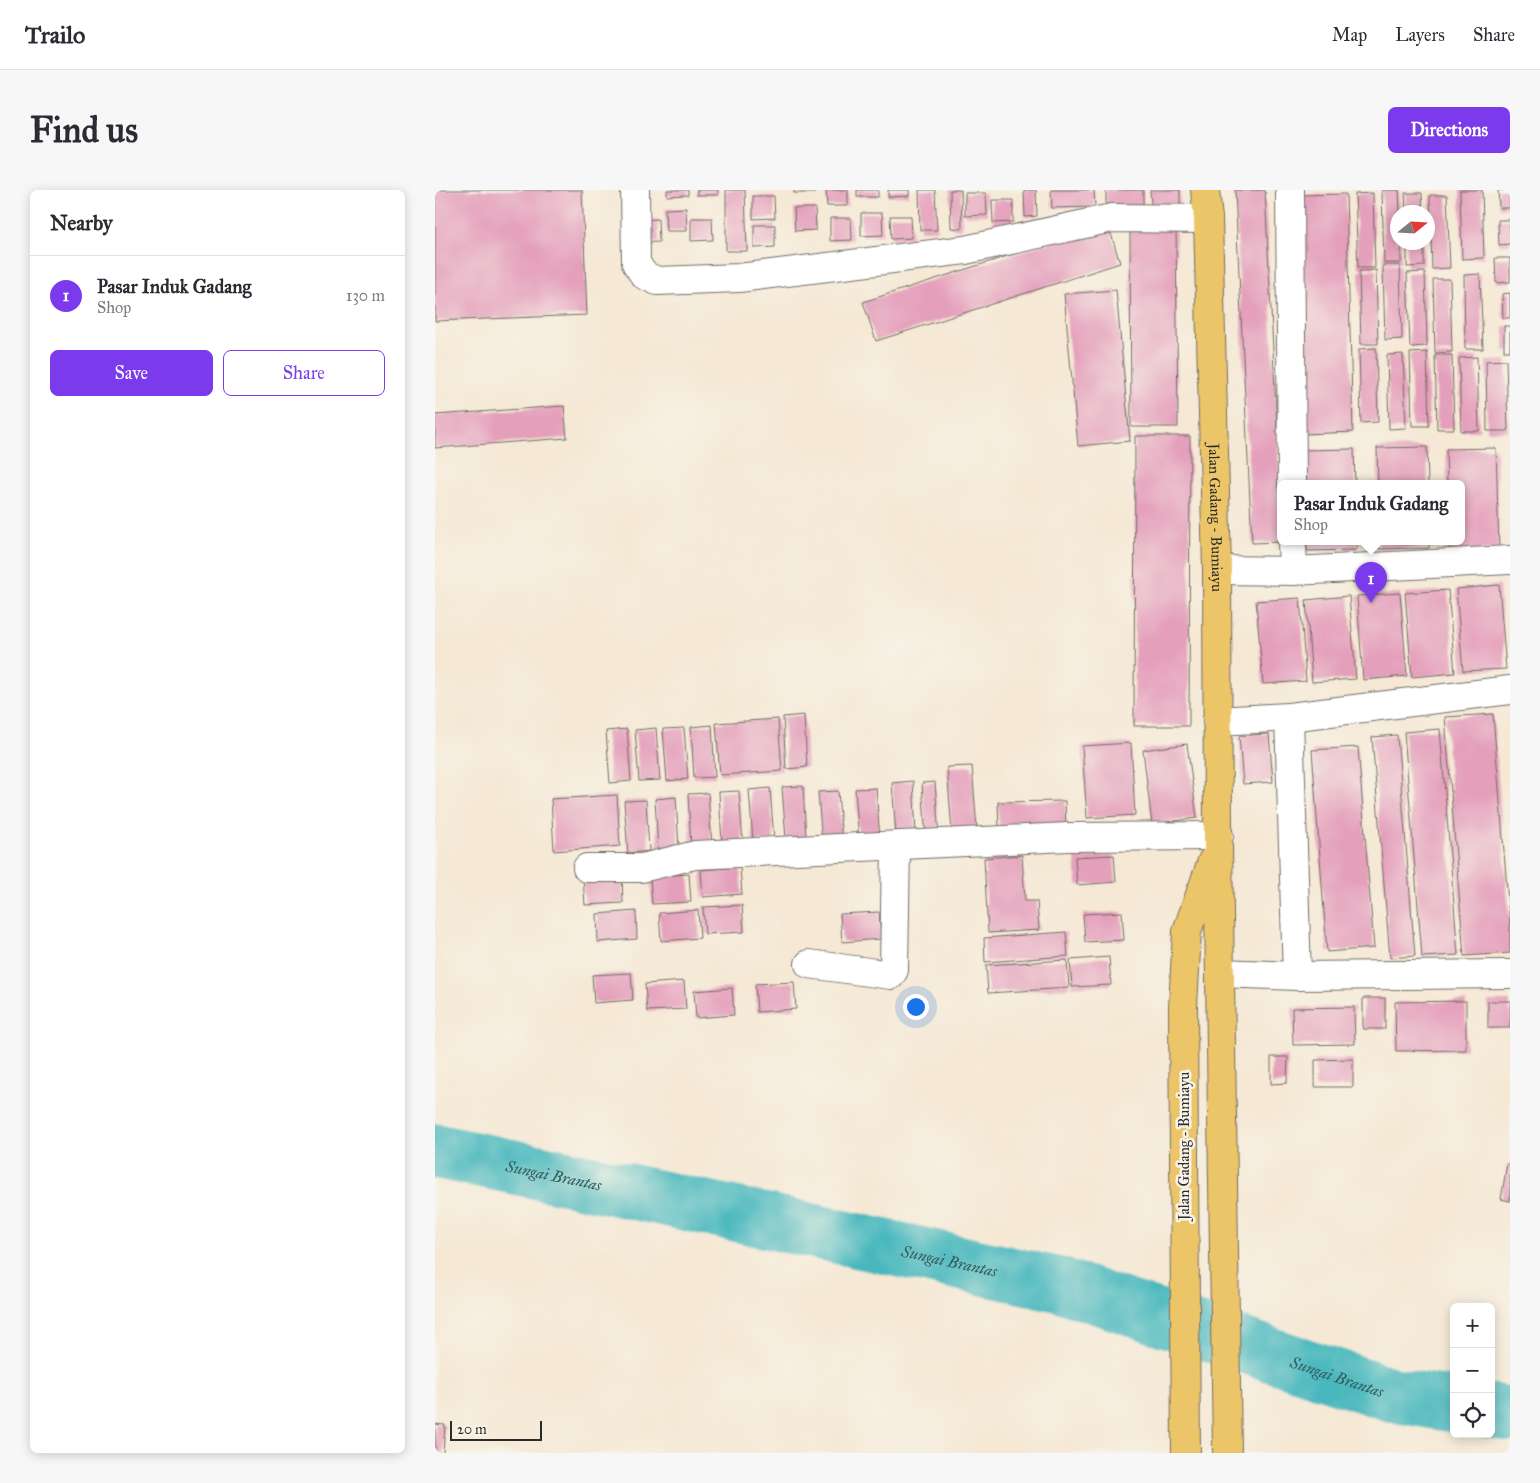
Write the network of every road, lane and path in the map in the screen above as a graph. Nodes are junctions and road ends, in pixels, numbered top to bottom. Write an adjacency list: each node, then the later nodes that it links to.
1 (635, 190): 4 (street)
2 (1205, 190): 4 (main road, Jalan Gadang - Bumiayu)
3 (1290, 190): 5 (street)
4 (1208, 219): 8 (main road, Jalan Gadang - Bumiayu)
5 (1292, 480)
6 (1293, 545): 9 (street)
7 (1510, 560): 9 (street)
8 (1217, 570): 9 (street); 12 (main road, Jalan Gadang - Bumiayu)
9 (1293, 571)
10 (1510, 690): 11 (street)
11 (1289, 717): 12 (street); 19 (street)
12 (1217, 721): 13 (main road, Jalan Gadang - Bumiayu)
13 (1219, 840): 14 (street); 17 (main road, Jalan Gadang - Bumiayu); 20 (main road, Jalan Gadang - Bumiayu)
14 (896, 846): 15 (street); 16 (street)
15 (587, 868)
16 (809, 964)
17 (1220, 973): 19 (street); 21 (main road, Jalan Gadang - Bumiayu)
18 (1510, 974): 19 (street)
19 (1297, 976)
20 (1186, 1453)
21 (1227, 1453)

